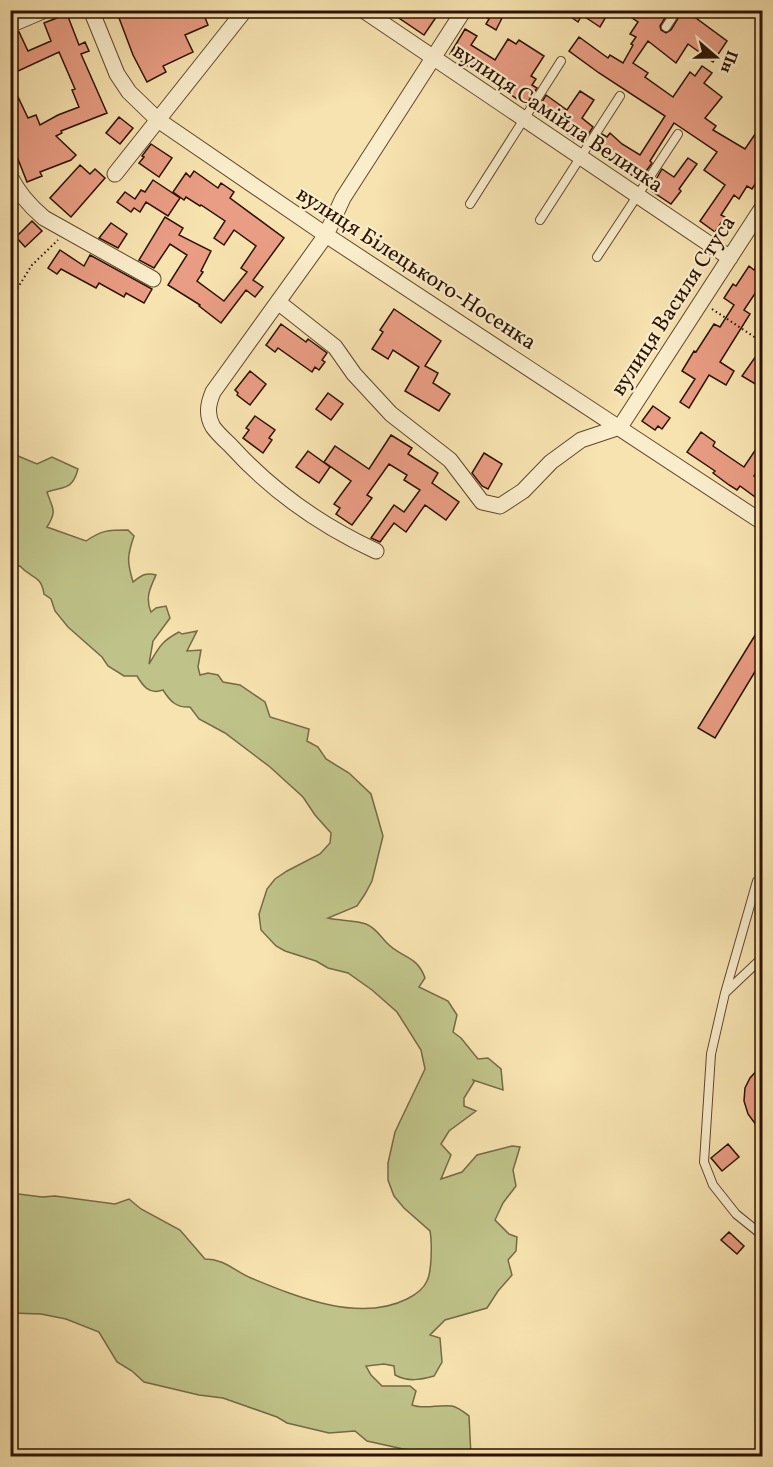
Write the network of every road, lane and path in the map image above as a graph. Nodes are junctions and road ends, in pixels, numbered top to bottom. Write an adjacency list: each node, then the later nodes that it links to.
1 (45, 10): 7 (street)
2 (91, 10): 12 (street, вулиця Білецького-Носенка)
3 (245, 10): 12 (street)
4 (363, 10): 9 (street, вулиця Самійла Величка)
5 (464, 10): 9 (street)
6 (676, 10): 8 (lane)
7 (10, 25)
8 (666, 27)
9 (433, 59): 13 (street, вулиця Самійла Величка); 23 (street)
10 (561, 61): 13 (lane)
11 (620, 96): 15 (lane)
12 (158, 120): 16 (street); 23 (street, вулиця Білецького-Носенка)
13 (523, 120): 15 (street, вулиця Самійла Величка); 19 (lane)
14 (678, 134): 18 (lane)
15 (580, 158): 18 (street, вулиця Самійла Величка); 21 (lane)
16 (116, 174)
17 (10, 176): 22 (street)
18 (637, 196): 24 (lane); 25 (street, вулиця Самійла Величка)
19 (470, 204)
20 (762, 208): 25 (street, вулиця Василя Стуса)
21 (540, 220)
22 (67, 232): 26 (street); 27 (path)
23 (326, 235): 28 (street); 31 (street, вулиця Білецького-Носенка)
24 (597, 257)
25 (730, 258): 29 (street, вулиця Василя Стуса)
26 (153, 279)
27 (10, 300)
28 (278, 302): 31 (street); 33 (street)
29 (702, 302): 30 (path); 31 (street, вулиця Василя Стуса)
30 (762, 342)
31 (620, 427): 32 (street, вулиця Білецького-Носенка)
32 (762, 522)
33 (376, 551)
34 (757, 882): 36 (lane)
35 (762, 957): 36 (lane)
36 (725, 993): 37 (lane)
37 (762, 1234)

